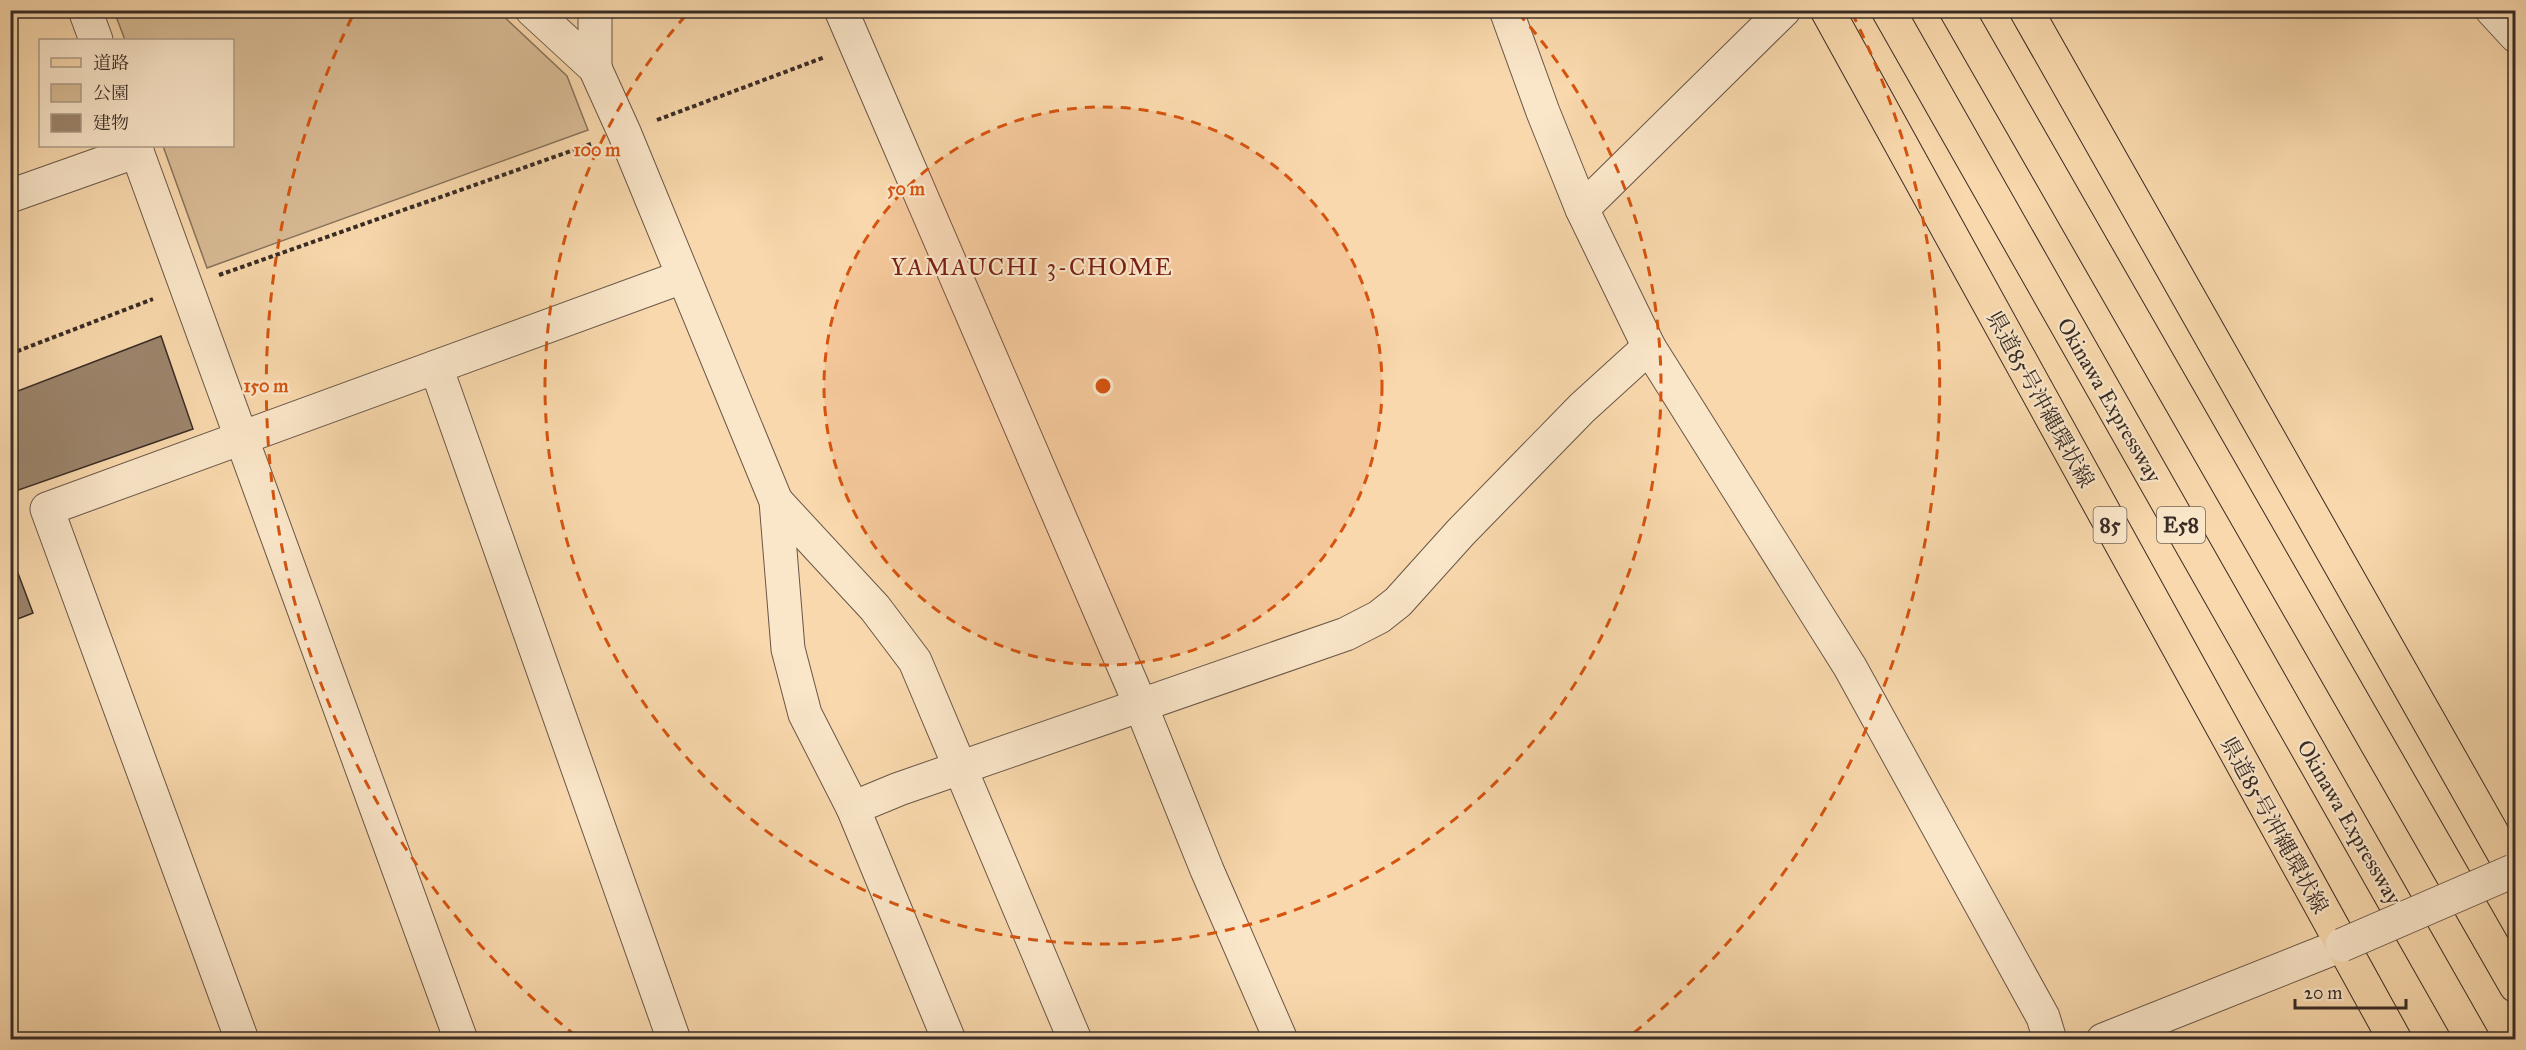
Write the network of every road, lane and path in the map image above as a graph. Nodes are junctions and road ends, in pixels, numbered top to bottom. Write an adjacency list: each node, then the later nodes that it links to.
1 (85, 10): 13 (street)
2 (532, 10): 15 (street)
3 (595, 10): 15 (street)
4 (841, 10): 14 (street)
5 (1506, 10): 19 (street)
6 (1784, 10): 19 (street)
7 (1827, 10): 31 (main road, 県道85号沖縄環状線 / 85)
8 (1888, 10): 42 (main road, Okinawa Expressway / E58)
9 (1956, 10): 32 (main road, E58)
10 (2026, 10): 30 (main road)
11 (2492, 10): 12 (street)
12 (2516, 36)
13 (96, 39)
14 (856, 45): 16 (path); 27 (street)
15 (595, 68): 16 (street)
16 (624, 132): 20 (street); 21 (path)
17 (136, 148): 18 (street); 21 (street)
18 (10, 196)
19 (1582, 209): 22 (street)
20 (682, 277): 24 (street); 26 (street)
21 (186, 287): 23 (path); 25 (street)
22 (1649, 347): 27 (street); 39 (street)
23 (10, 354)
24 (436, 366): 25 (street); 35 (street)
25 (240, 439): 33 (street); 34 (street)
26 (776, 501): 28 (street); 29 (street)
27 (1141, 706): 28 (street); 38 (street)
28 (960, 768): 29 (street); 37 (street)
29 (853, 808): 36 (street)
30 (2515, 872): 31 (street, bridge)
31 (2342, 945): 40 (street); 41 (main road, 県道85号沖縄環状線 / 85)
32 (2516, 986)
33 (234, 1037)
34 (461, 1040)
35 (674, 1040)
36 (949, 1040)
37 (1074, 1040)
38 (1281, 1040)
39 (2050, 1040)
40 (2103, 1040)
41 (2395, 1040)
42 (2473, 1040)

